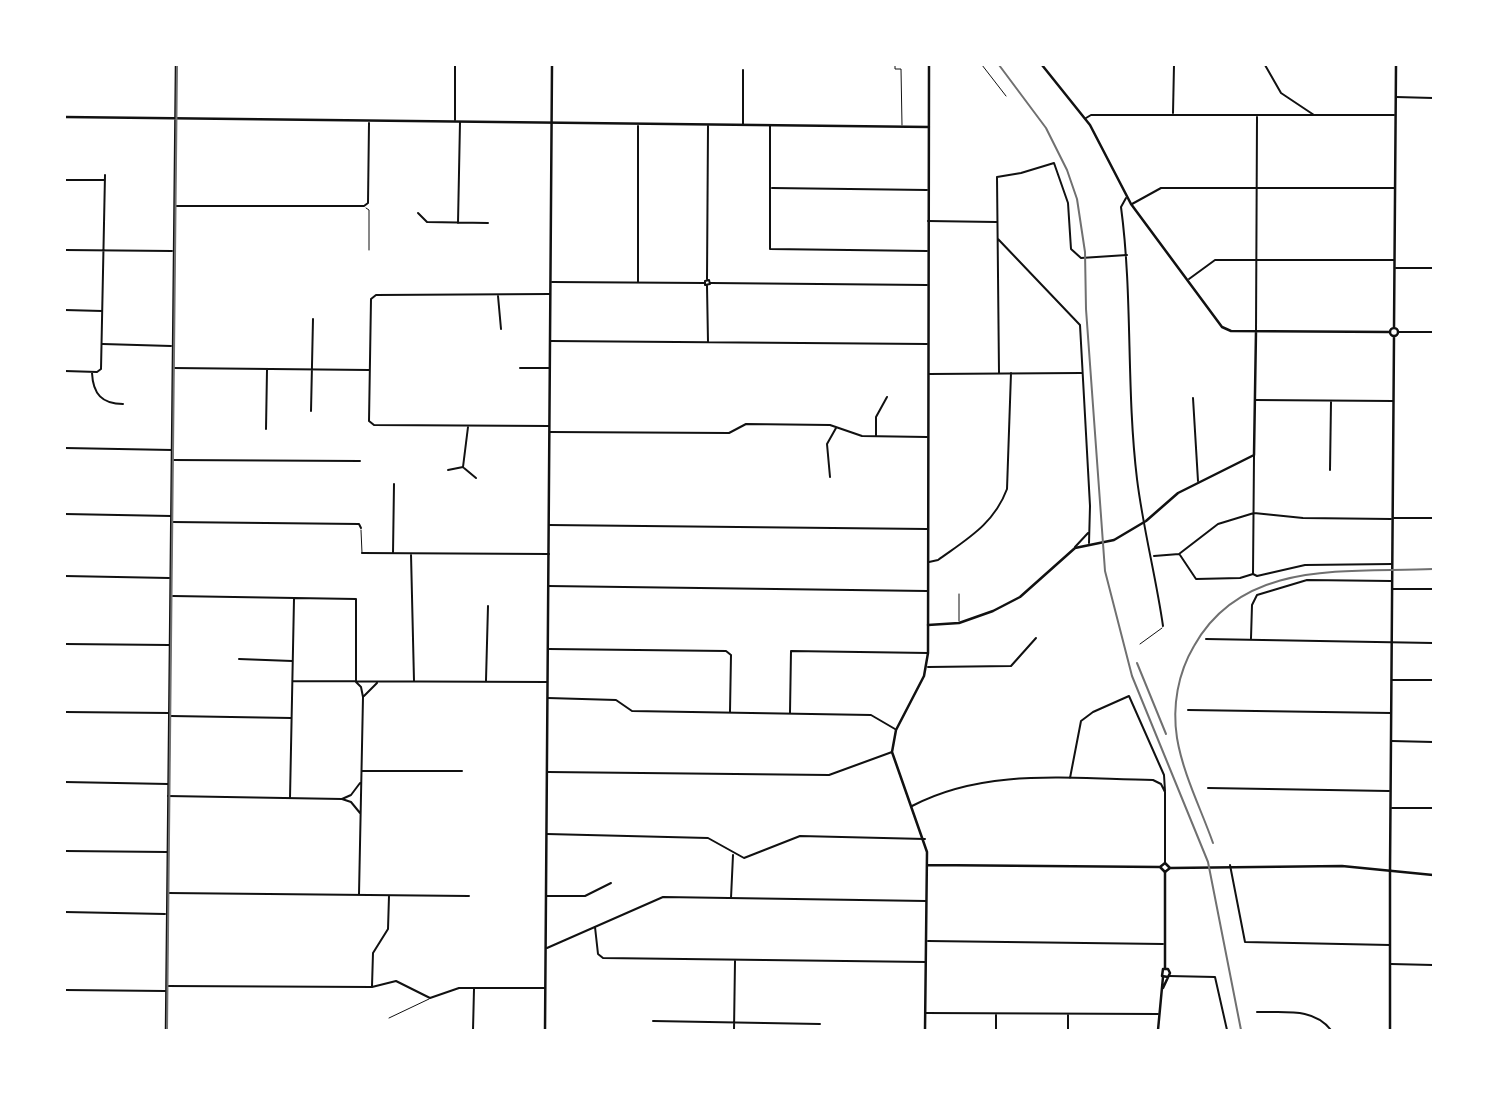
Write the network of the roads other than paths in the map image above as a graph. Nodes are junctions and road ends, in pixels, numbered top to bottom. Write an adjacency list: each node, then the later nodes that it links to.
1 (176, 65): 22 (main road)
2 (455, 65): 25 (street)
3 (552, 65): 27 (main road)
4 (895, 65): 32 (lane)
5 (929, 65): 33 (main road)
6 (982, 65): 12 (lane)
7 (1042, 65): 23 (main road)
8 (1174, 65): 16 (street)
9 (1265, 65): 15 (street)
10 (1396, 65): 13 (main road)
11 (743, 70): 30 (street)
12 (1006, 96)
13 (1396, 97): 14 (street); 19 (main road)
14 (1433, 98)
15 (1297, 105): 17 (street); 18 (street)
16 (1174, 114): 20 (street); 23 (street)
17 (1296, 115): 18 (street); 20 (street)
18 (1315, 115): 19 (street)
19 (1395, 115): 39 (main road)
20 (1257, 116): 38 (street)
21 (65, 117): 22 (main road)
22 (175, 118): 24 (main road); 43 (main road)
23 (1085, 119): 41 (main road)
24 (369, 121): 25 (main road); 44 (street)
25 (455, 121): 26 (main road)
26 (460, 121): 27 (main road); 47 (street)
27 (552, 122): 28 (main road); 63 (main road)
28 (638, 123): 29 (main road); 64 (street)
29 (708, 124): 30 (main road); 61 (street)
30 (743, 125): 31 (main road)
31 (770, 125): 32 (main road); 37 (street)
32 (902, 127): 33 (main road)
33 (929, 127): 40 (main road)
34 (105, 175): 36 (street)
35 (65, 180): 36 (street)
36 (104, 180): 53 (street)
37 (770, 188): 40 (street); 55 (street)
38 (1257, 188): 39 (street); 42 (street); 57 (street)
39 (1395, 188): 58 (main road)
40 (928, 190): 46 (main road)
41 (1127, 198): 42 (main road); 56 (street)
42 (1132, 204): 62 (main road)
43 (174, 206): 44 (street); 54 (main road)
44 (364, 206): 52 (lane)
45 (418, 213): 47 (street)
46 (928, 221): 48 (street); 55 (main road)
47 (458, 222): 49 (street)
48 (997, 222): 50 (street); 56 (street)
49 (488, 223)
50 (997, 238): 94 (street); 96 (street)
51 (65, 250): 53 (street)
52 (369, 250)
53 (103, 251): 54 (street); 72 (street)
54 (174, 251): 85 (main road)
55 (928, 251): 67 (main road)
56 (1127, 255): 129 (street)
57 (1257, 259): 58 (street); 62 (street); 76 (street)
58 (1395, 260): 59 (main road)
59 (1395, 268): 60 (street); 74 (main road)
60 (1433, 268)
61 (707, 279): 65 (street); 66 (street)
62 (1187, 280): 76 (main road)
63 (550, 282): 64 (street); 70 (main road)
64 (638, 282): 65 (street)
65 (704, 283): 68 (street)
66 (711, 283): 67 (street); 68 (street)
67 (928, 285): 84 (main road)
68 (707, 286): 82 (street)
69 (498, 295): 70 (street); 75 (street); 91 (street)
70 (550, 295): 81 (main road)
71 (65, 310): 72 (street)
72 (102, 311): 83 (street)
73 (313, 319): 90 (street)
74 (1394, 328): 77 (main road); 78 (main road)
75 (501, 329)
76 (1256, 331): 77 (main road); 100 (main road)
77 (1390, 332): 80 (main road)
78 (1398, 332): 79 (street); 80 (main road)
79 (1433, 332)
80 (1394, 336): 102 (main road)
81 (550, 341): 82 (street); 88 (main road)
82 (708, 343): 84 (street)
83 (102, 344): 85 (street); 93 (street)
84 (928, 344): 97 (main road)
85 (173, 346): 86 (main road)
86 (173, 368): 89 (street); 113 (main road)
87 (520, 368): 88 (street)
88 (550, 368): 106 (main road)
89 (267, 369): 90 (street); 108 (street)
90 (312, 369): 91 (street); 104 (street)
91 (370, 370): 105 (street)
92 (65, 371): 93 (street)
93 (92, 372): 103 (street)
94 (999, 373): 95 (street); 97 (street)
95 (1011, 373): 96 (street); 143 (street)
96 (1083, 373): 134 (street)
97 (928, 374): 111 (main road)
98 (887, 397): 110 (street)
99 (1193, 398): 122 (street)
100 (1255, 400): 101 (street); 114 (main road)
101 (1331, 401): 102 (street); 119 (street)
102 (1394, 401): 127 (main road)
103 (123, 404)
104 (311, 411)
105 (468, 426): 106 (street); 117 (street)
106 (550, 426): 109 (main road)
107 (836, 427): 109 (street); 110 (street); 120 (street)
108 (266, 429)
109 (550, 432): 131 (main road)
110 (876, 436): 111 (street)
111 (928, 437): 133 (main road)
112 (65, 448): 113 (street)
113 (172, 450): 115 (main road)
114 (1254, 455): 122 (main road); 124 (street)
115 (172, 460): 116 (street); 126 (main road)
116 (360, 461)
117 (463, 467): 118 (street); 121 (street)
118 (448, 470)
119 (1330, 470)
120 (830, 477)
121 (476, 478)
122 (1198, 481): 129 (main road)
123 (394, 484): 138 (street)
124 (1254, 513): 127 (street); 141 (street); 145 (street)
125 (65, 514): 126 (street)
126 (171, 516): 130 (main road)
127 (1393, 518): 128 (street); 144 (main road)
128 (1433, 518)
129 (1146, 521): 135 (main road); 142 (street)
130 (171, 522): 132 (street); 147 (main road)
131 (549, 525): 133 (street); 140 (main road)
132 (361, 527): 137 (lane)
133 (928, 529): 143 (main road)
134 (1088, 533): 135 (street); 136 (street)
135 (1089, 544): 136 (main road)
136 (1075, 548): 157 (main road)
137 (362, 553): 138 (street)
138 (393, 554): 139 (street)
139 (411, 554): 140 (street); 179 (street)
140 (549, 554): 149 (main road)
141 (1179, 554): 142 (street); 145 (street)
142 (1153, 555): 159 (street)
143 (928, 562): 152 (main road)
144 (1392, 564): 145 (street); 148 (main road)
145 (1253, 574)
146 (65, 576): 147 (street)
147 (170, 578): 154 (main road)
148 (1392, 581): 150 (main road); 162 (street)
149 (548, 586): 152 (street); 168 (main road)
150 (1392, 589): 151 (street); 163 (main road)
151 (1433, 589)
152 (928, 591): 158 (main road)
153 (959, 594): 157 (lane)
154 (170, 596): 155 (street); 167 (main road)
155 (295, 597): 171 (street); 177 (street)
156 (488, 606): 176 (street)
157 (959, 623): 158 (main road)
158 (928, 625): 169 (main road)
159 (1163, 626): 166 (lane)
160 (1036, 638): 172 (street)
161 (1206, 639): 162 (street)
162 (1251, 640): 163 (street)
163 (1392, 643): 164 (street); 173 (main road)
164 (1433, 643)
165 (65, 644): 167 (street)
166 (1140, 644)
167 (170, 645): 188 (main road)
168 (548, 649): 180 (main road); 185 (street)
169 (928, 653): 172 (main road); 186 (street)
170 (239, 659): 171 (street)
171 (293, 661): 175 (street)
172 (926, 667): 190 (main road)
173 (1392, 680): 174 (street); 187 (main road)
174 (1433, 680)
175 (293, 681): 177 (street); 189 (street)
176 (486, 681): 179 (street); 180 (street)
177 (356, 682): 178 (street); 181 (street)
178 (379, 682): 179 (street); 181 (street)
179 (414, 682)
180 (548, 682): 182 (main road)
181 (363, 696): 194 (street)
182 (548, 698): 185 (street); 196 (main road)
183 (1188, 710): 187 (street)
184 (65, 712): 188 (street)
185 (730, 712): 186 (street)
186 (790, 713): 190 (street)
187 (1392, 713): 191 (main road)
188 (169, 715): 189 (street); 200 (main road)
189 (292, 718): 205 (street)
190 (896, 730): 193 (main road)
191 (1391, 741): 192 (street); 202 (main road)
192 (1433, 742)
193 (892, 752): 196 (street); 207 (main road)
194 (361, 771): 195 (street); 199 (street)
195 (462, 771)
196 (547, 772): 211 (main road)
197 (1070, 779): 203 (street); 203 (street); 207 (street)
198 (65, 782): 200 (street)
199 (361, 782): 206 (street); 210 (street)
200 (168, 784): 204 (main road)
201 (1208, 788): 202 (street)
202 (1390, 791): 208 (main road)
203 (1165, 792): 217 (street)
204 (168, 796): 205 (street); 214 (main road)
205 (290, 798): 206 (street)
206 (342, 799): 210 (street)
207 (911, 807): 212 (main road)
208 (1391, 808): 209 (street); 223 (main road)
209 (1433, 808)
210 (361, 814): 228 (street)
211 (547, 834): 215 (street); 231 (main road)
212 (925, 839): 216 (street); 218 (main road)
213 (65, 851): 214 (street)
214 (167, 852): 227 (main road)
215 (733, 854): 216 (street); 220 (street)
216 (738, 858): 220 (street)
217 (1165, 863): 221 (main road); 222 (main road)
218 (928, 865): 221 (main road); 233 (main road)
219 (1229, 865): 222 (main road); 223 (main road); 239 (street)
220 (731, 866): 232 (street)
221 (1160, 867): 224 (main road)
222 (1170, 867): 224 (main road)
223 (1390, 870): 225 (main road); 239 (main road)
224 (1165, 872): 238 (main road)
225 (1433, 875)
226 (611, 883): 231 (street)
227 (167, 893): 228 (street); 235 (main road)
228 (359, 894): 229 (street)
229 (389, 895): 230 (street); 249 (street)
230 (469, 895)
231 (546, 896): 240 (main road)
232 (731, 898): 233 (street); 236 (street)
233 (927, 901): 237 (main road)
234 (65, 912): 235 (street)
235 (167, 914): 248 (main road)
236 (595, 926): 240 (street); 241 (street)
237 (926, 941): 238 (street); 242 (main road)
238 (1164, 944): 245 (main road)
239 (1391, 945): 243 (main road)
240 (546, 948): 251 (main road)
241 (735, 960): 242 (street); 262 (street)
242 (926, 962): 255 (main road)
243 (1390, 964): 244 (street); 274 (main road)
244 (1433, 965)
245 (1168, 969): 246 (street); 247 (main road); 247 (main road)
246 (1179, 976): 247 (street); 272 (street)
247 (1167, 977): 259 (main road)
248 (166, 986): 249 (street); 253 (main road)
249 (372, 987): 254 (street)
250 (474, 988): 251 (street); 254 (street); 265 (street)
251 (545, 988): 266 (main road)
252 (65, 990): 253 (street)
253 (166, 991): 264 (main road)
254 (431, 998): 260 (lane)
255 (926, 1013): 256 (street); 268 (main road)
256 (996, 1013): 257 (street); 269 (street)
257 (1068, 1013): 259 (street); 270 (street)
258 (1257, 1013): 273 (street)
259 (1158, 1014): 271 (main road)
260 (389, 1018)
261 (653, 1021): 262 (street)
262 (734, 1022): 263 (street); 267 (street)
263 (820, 1024)
264 (166, 1030)
265 (473, 1030)
266 (545, 1030)
267 (734, 1030)
268 (925, 1030)
269 (996, 1030)
270 (1068, 1030)
271 (1158, 1030)
272 (1227, 1030)
273 (1331, 1030)
274 (1390, 1030)

